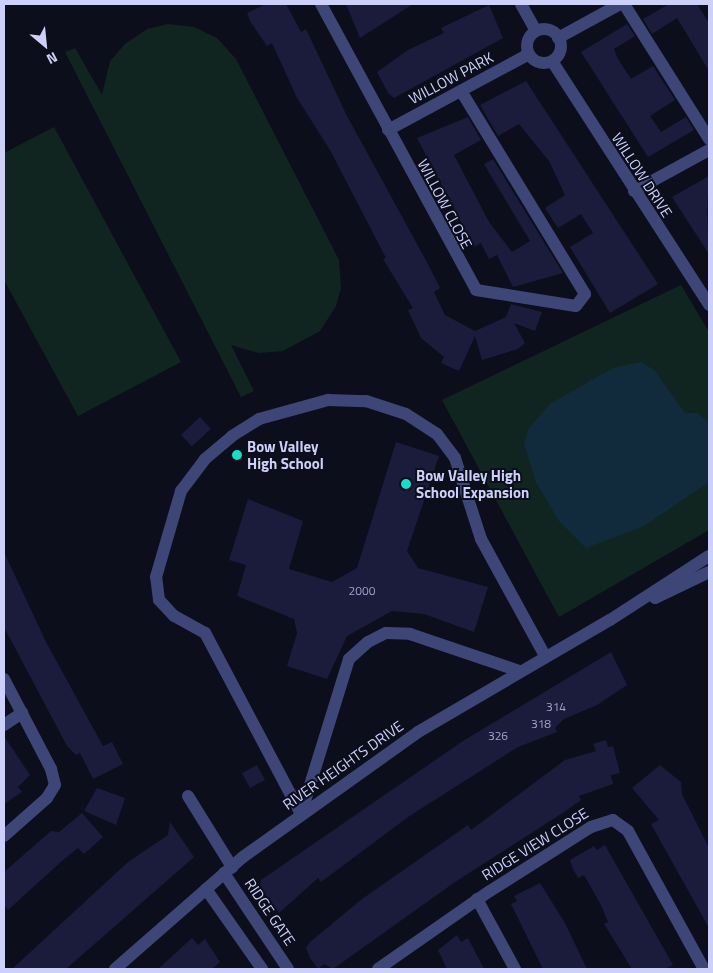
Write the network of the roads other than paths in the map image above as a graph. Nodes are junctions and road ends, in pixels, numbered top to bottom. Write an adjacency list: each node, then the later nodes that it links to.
1 (321, 4): 9 (street, WILLOW CLOSE)
2 (521, 4): 4 (street)
3 (622, 4): 5 (street); 10 (street)
4 (536, 31): 5 (street); 6 (street)
5 (558, 38): 7 (street)
6 (529, 54): 7 (street); 8 (street, WILLOW PARK)
7 (552, 60): 12 (street, WILLOW DRIVE)
8 (461, 91): 9 (street, WILLOW PARK); 9 (street, WILLOW CLOSE)
9 (388, 130)
10 (709, 139)
11 (709, 150): 12 (street)
12 (634, 191): 13 (street, WILLOW DRIVE)
13 (709, 305)
14 (709, 556): 16 (street, RIVER HEIGHTS DRIVE)
15 (709, 572): 16 (street, RIVER HEIGHTS DRIVE)
16 (612, 619): 17 (street, RIVER HEIGHTS DRIVE)
17 (545, 656): 18 (street, RIVER HEIGHTS DRIVE); 23 (street)
18 (519, 671): 23 (street, RIVER HEIGHTS DRIVE); 23 (street)
19 (4, 679): 20 (street)
20 (22, 713): 21 (street); 24 (street)
21 (4, 724)
22 (188, 796): 25 (street, RIDGE GATE)
23 (301, 814): 25 (street, RIVER HEIGHTS DRIVE)
24 (4, 836)
25 (228, 870): 26 (street, RIVER HEIGHTS DRIVE); 30 (street, RIDGE GATE)
26 (206, 889): 28 (street, RIVER HEIGHTS DRIVE); 29 (street)
27 (478, 899): 31 (street, RIDGE VIEW CLOSE); 32 (street, RIDGE VIEW CLOSE); 33 (street, RIDGE VIEW CLOSE)
28 (115, 969)
29 (262, 969)
30 (288, 969)
31 (378, 969)
32 (516, 969)
33 (704, 969)

